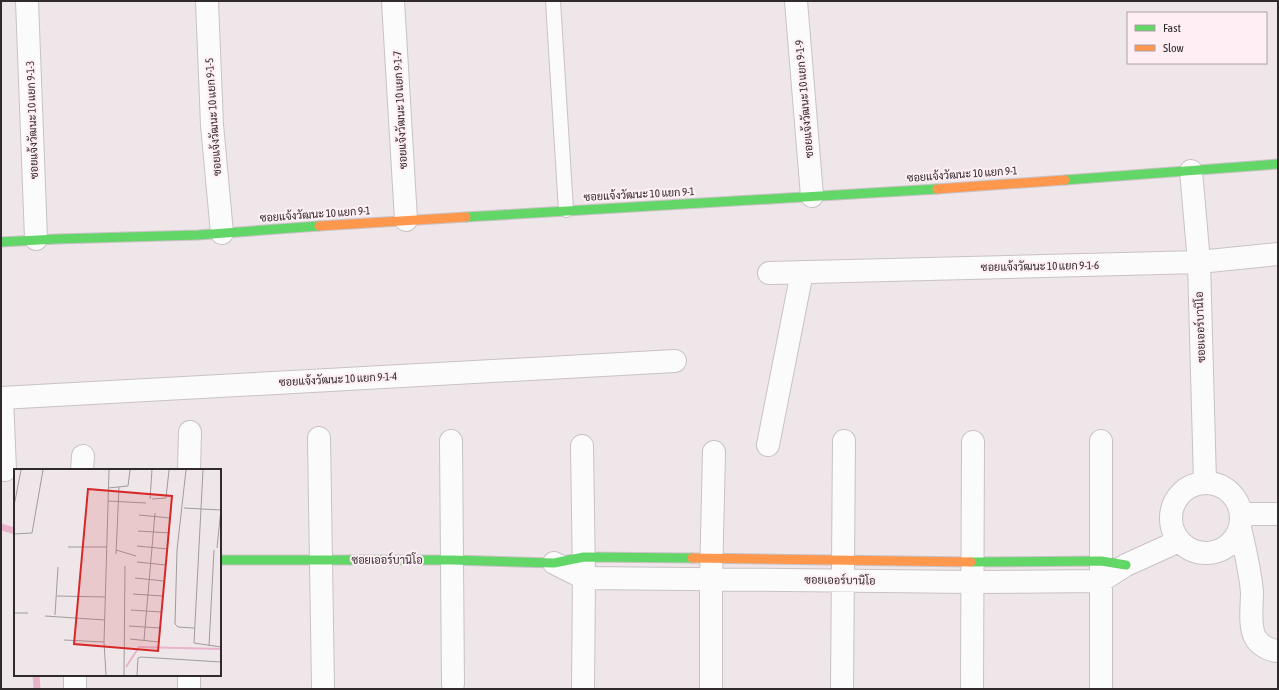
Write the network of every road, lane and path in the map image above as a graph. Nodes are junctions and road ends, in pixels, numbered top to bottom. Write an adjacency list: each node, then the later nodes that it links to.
1 (28, 1): 12 (street, ซอยแจ้งวัฒนะ 10 แยก 9-1-3)
2 (207, 1): 11 (street, ซอยแจ้งวัฒนะ 10 แยก 9-1-5)
3 (393, 1): 10 (street, ซอยแจ้งวัฒนะ 10 แยก 9-1-7)
4 (553, 1): 9 (lane)
5 (796, 1): 8 (street, ซอยแจ้งวัฒนะ 10 แยก 9-1-9)
6 (1278, 164): 7 (street, ซอยแจ้งวัฒนะ 10 แยก 9-1)
7 (1191, 171): 8 (street, ซอยแจ้งวัฒนะ 10 แยก 9-1); 15 (street, ซอยเออร์บานิโอ)
8 (812, 196): 9 (street, ซอยแจ้งวัฒนะ 10 แยก 9-1)
9 (566, 210): 10 (street, ซอยแจ้งวัฒนะ 10 แยก 9-1)
10 (406, 220): 11 (street, ซอยแจ้งวัฒนะ 10 แยก 9-1)
11 (222, 233): 12 (street, ซอยแจ้งวัฒนะ 10 แยก 9-1)
12 (36, 239): 13 (street, ซอยแจ้งวัฒนะ 10 แยก 9-1)
13 (1, 242)
14 (1278, 254): 15 (street, ซอยแจ้งวัฒนะ 10 แยก 9-1-6)
15 (1199, 262): 16 (street, ซอยแจ้งวัฒนะ 10 แยก 9-1-6); 31 (street, ซอยเออร์บานิโอ)
16 (802, 272): 17 (street, ซอยแจ้งวัฒนะ 10 แยก 9-1-6); 26 (street)
17 (769, 273)
18 (675, 361): 19 (street, ซอยแจ้งวัฒนะ 10 แยก 9-1-4)
19 (2, 398): 30 (street)
20 (190, 432): 29 (street)
21 (319, 438): 36 (street)
22 (451, 441): 37 (street)
23 (844, 441): 41 (street)
24 (1101, 441): 42 (street)
25 (973, 442): 43 (street)
26 (768, 445)
27 (582, 446): 39 (street)
28 (714, 452): 40 (street)
29 (190, 469)
30 (5, 470)
31 (1205, 482): 33 (street); 34 (street)
32 (1278, 514): 33 (street)
33 (1240, 521): 34 (street); 44 (street)
34 (1179, 541): 42 (street)
35 (221, 560): 36 (street, ซอยเออร์บานิโอ)
36 (322, 560): 37 (street, ซอยเออร์บานิโอ); 48 (street)
37 (452, 560): 38 (street, ซอยเออร์บานิโอ); 47 (street)
38 (554, 563): 39 (street, ซอยเออร์บานิโอ)
39 (584, 567): 40 (street, ซอยเออร์บานิโอ); 51 (street)
40 (711, 569): 41 (street, ซอยเออร์บานิโอ); 52 (street)
41 (843, 570): 43 (street, ซอยเออร์บานิโอ); 53 (street)
42 (1101, 571): 43 (street, ซอยเออร์บานิโอ); 55 (street)
43 (973, 572): 54 (street)
44 (1278, 651)
45 (75, 676): 49 (street)
46 (189, 676): 50 (street)
47 (453, 684)
48 (323, 687)
49 (75, 689)
50 (189, 689)
51 (583, 689)
52 (711, 689)
53 (842, 689)
54 (972, 689)
55 (1101, 689)

